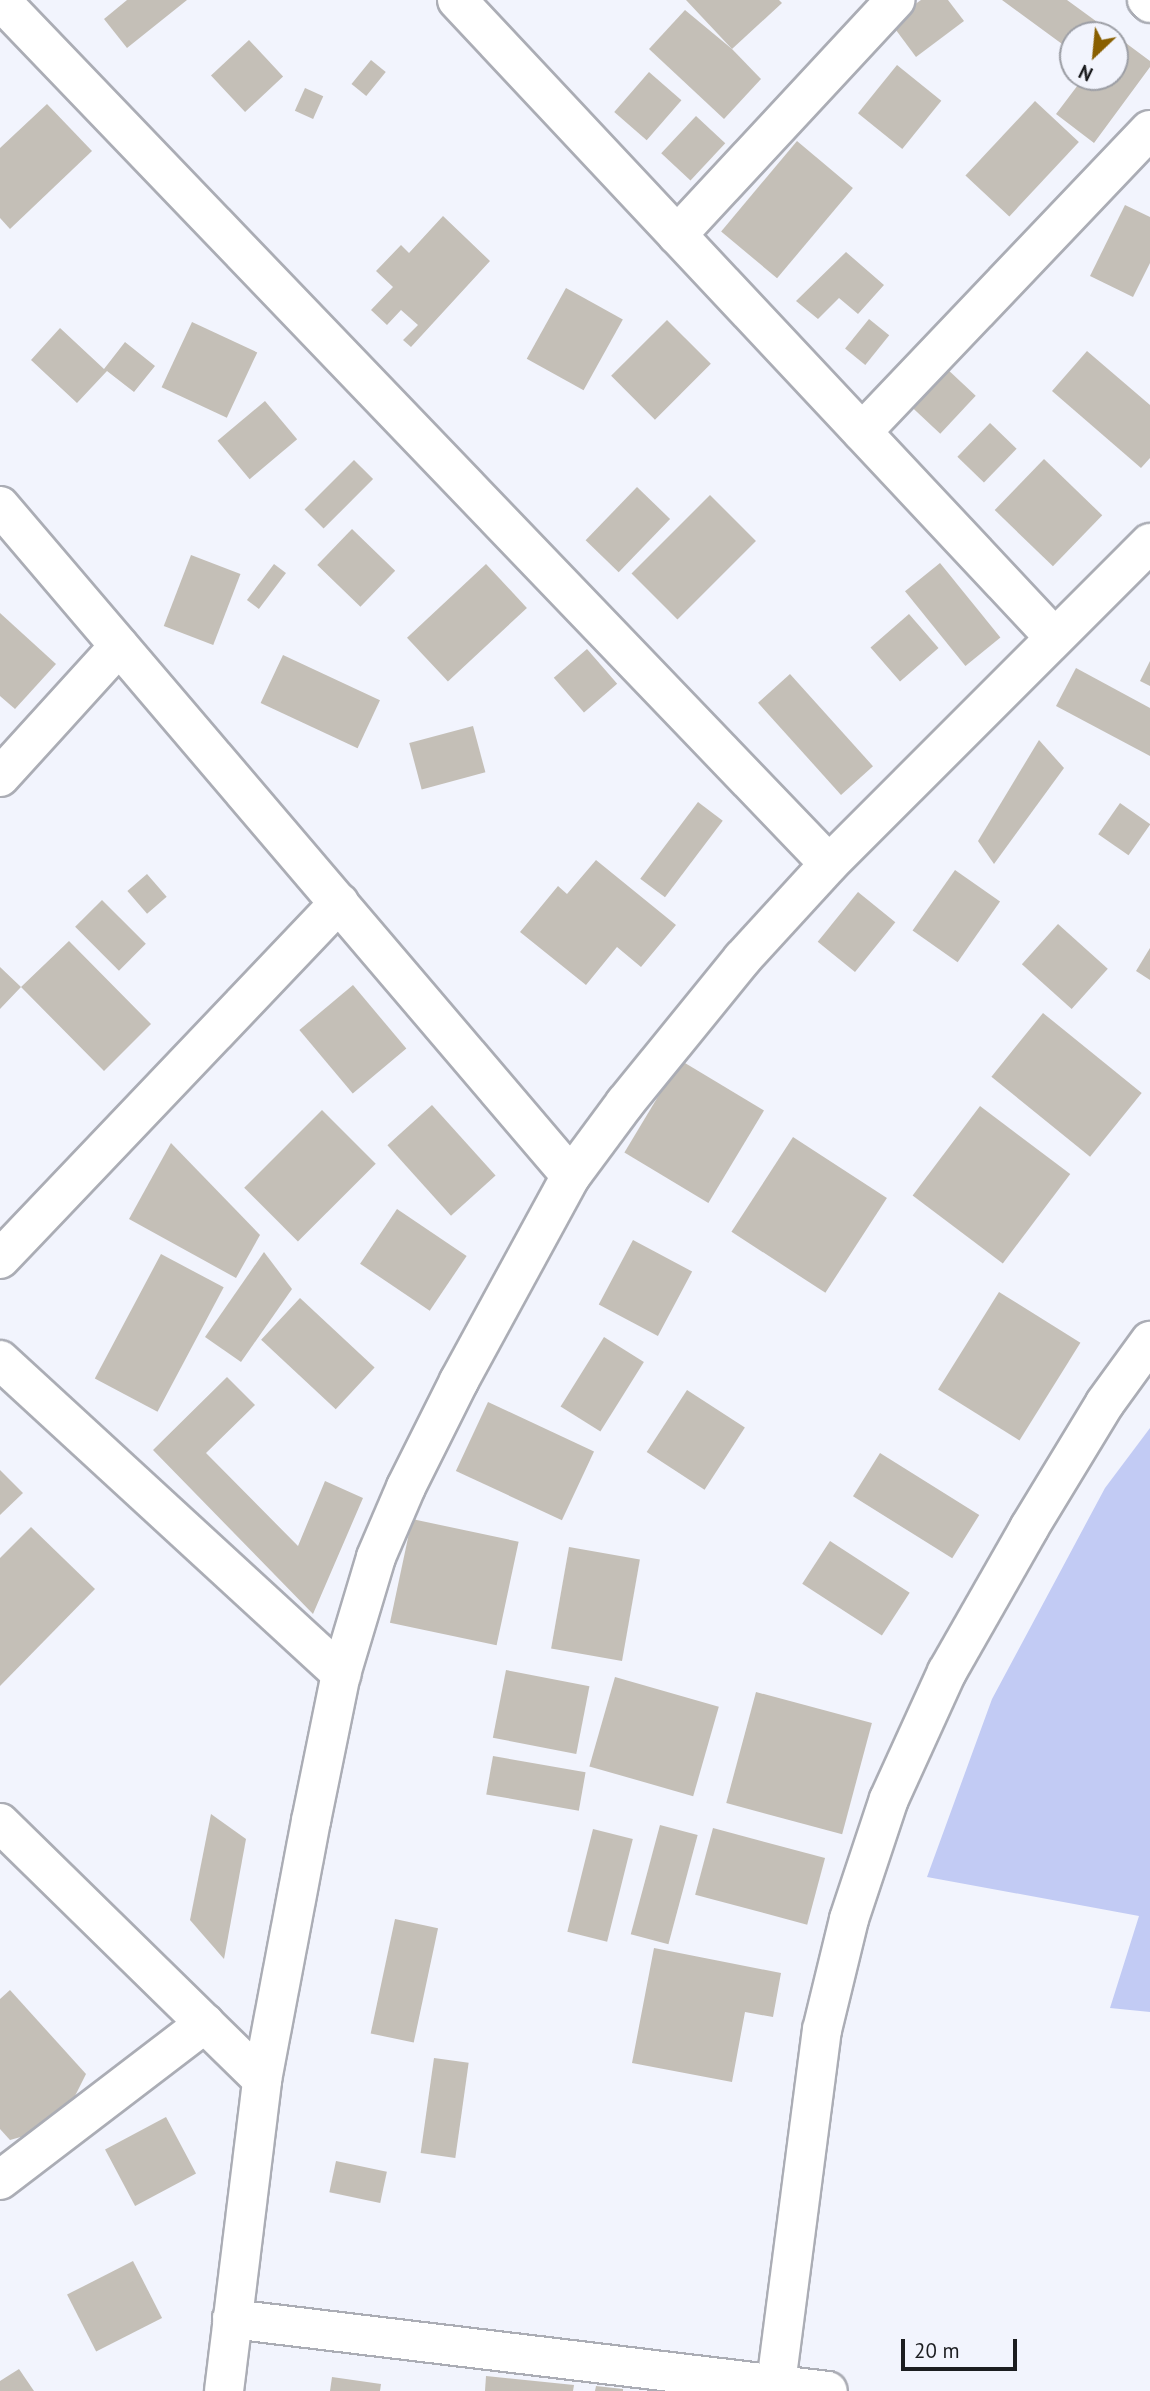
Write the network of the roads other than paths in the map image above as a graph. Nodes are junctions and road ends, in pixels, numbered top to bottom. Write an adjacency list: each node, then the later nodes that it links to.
1 (0, 0): 12 (street)
2 (457, 0): 5 (street)
3 (895, 0): 5 (street)
4 (1150, 130): 6 (street)
5 (677, 235): 6 (street)
6 (862, 432): 9 (street)
7 (0, 506): 10 (street)
8 (1150, 543): 9 (street)
9 (1055, 638): 12 (street)
10 (118, 646): 11 (street); 13 (street)
11 (0, 777)
12 (828, 864): 14 (street)
13 (339, 903): 14 (street); 15 (street)
14 (571, 1176): 18 (street)
15 (0, 1259)
16 (1150, 1341): 24 (street)
17 (0, 1360): 18 (street)
18 (341, 1674): 21 (street)
19 (0, 1823): 20 (street)
20 (205, 2023): 21 (street); 22 (street)
21 (262, 2080): 23 (street)
22 (0, 2180)
23 (232, 2319): 24 (street); 25 (street)
24 (776, 2388): 26 (street)
25 (224, 2391)
26 (828, 2391)

